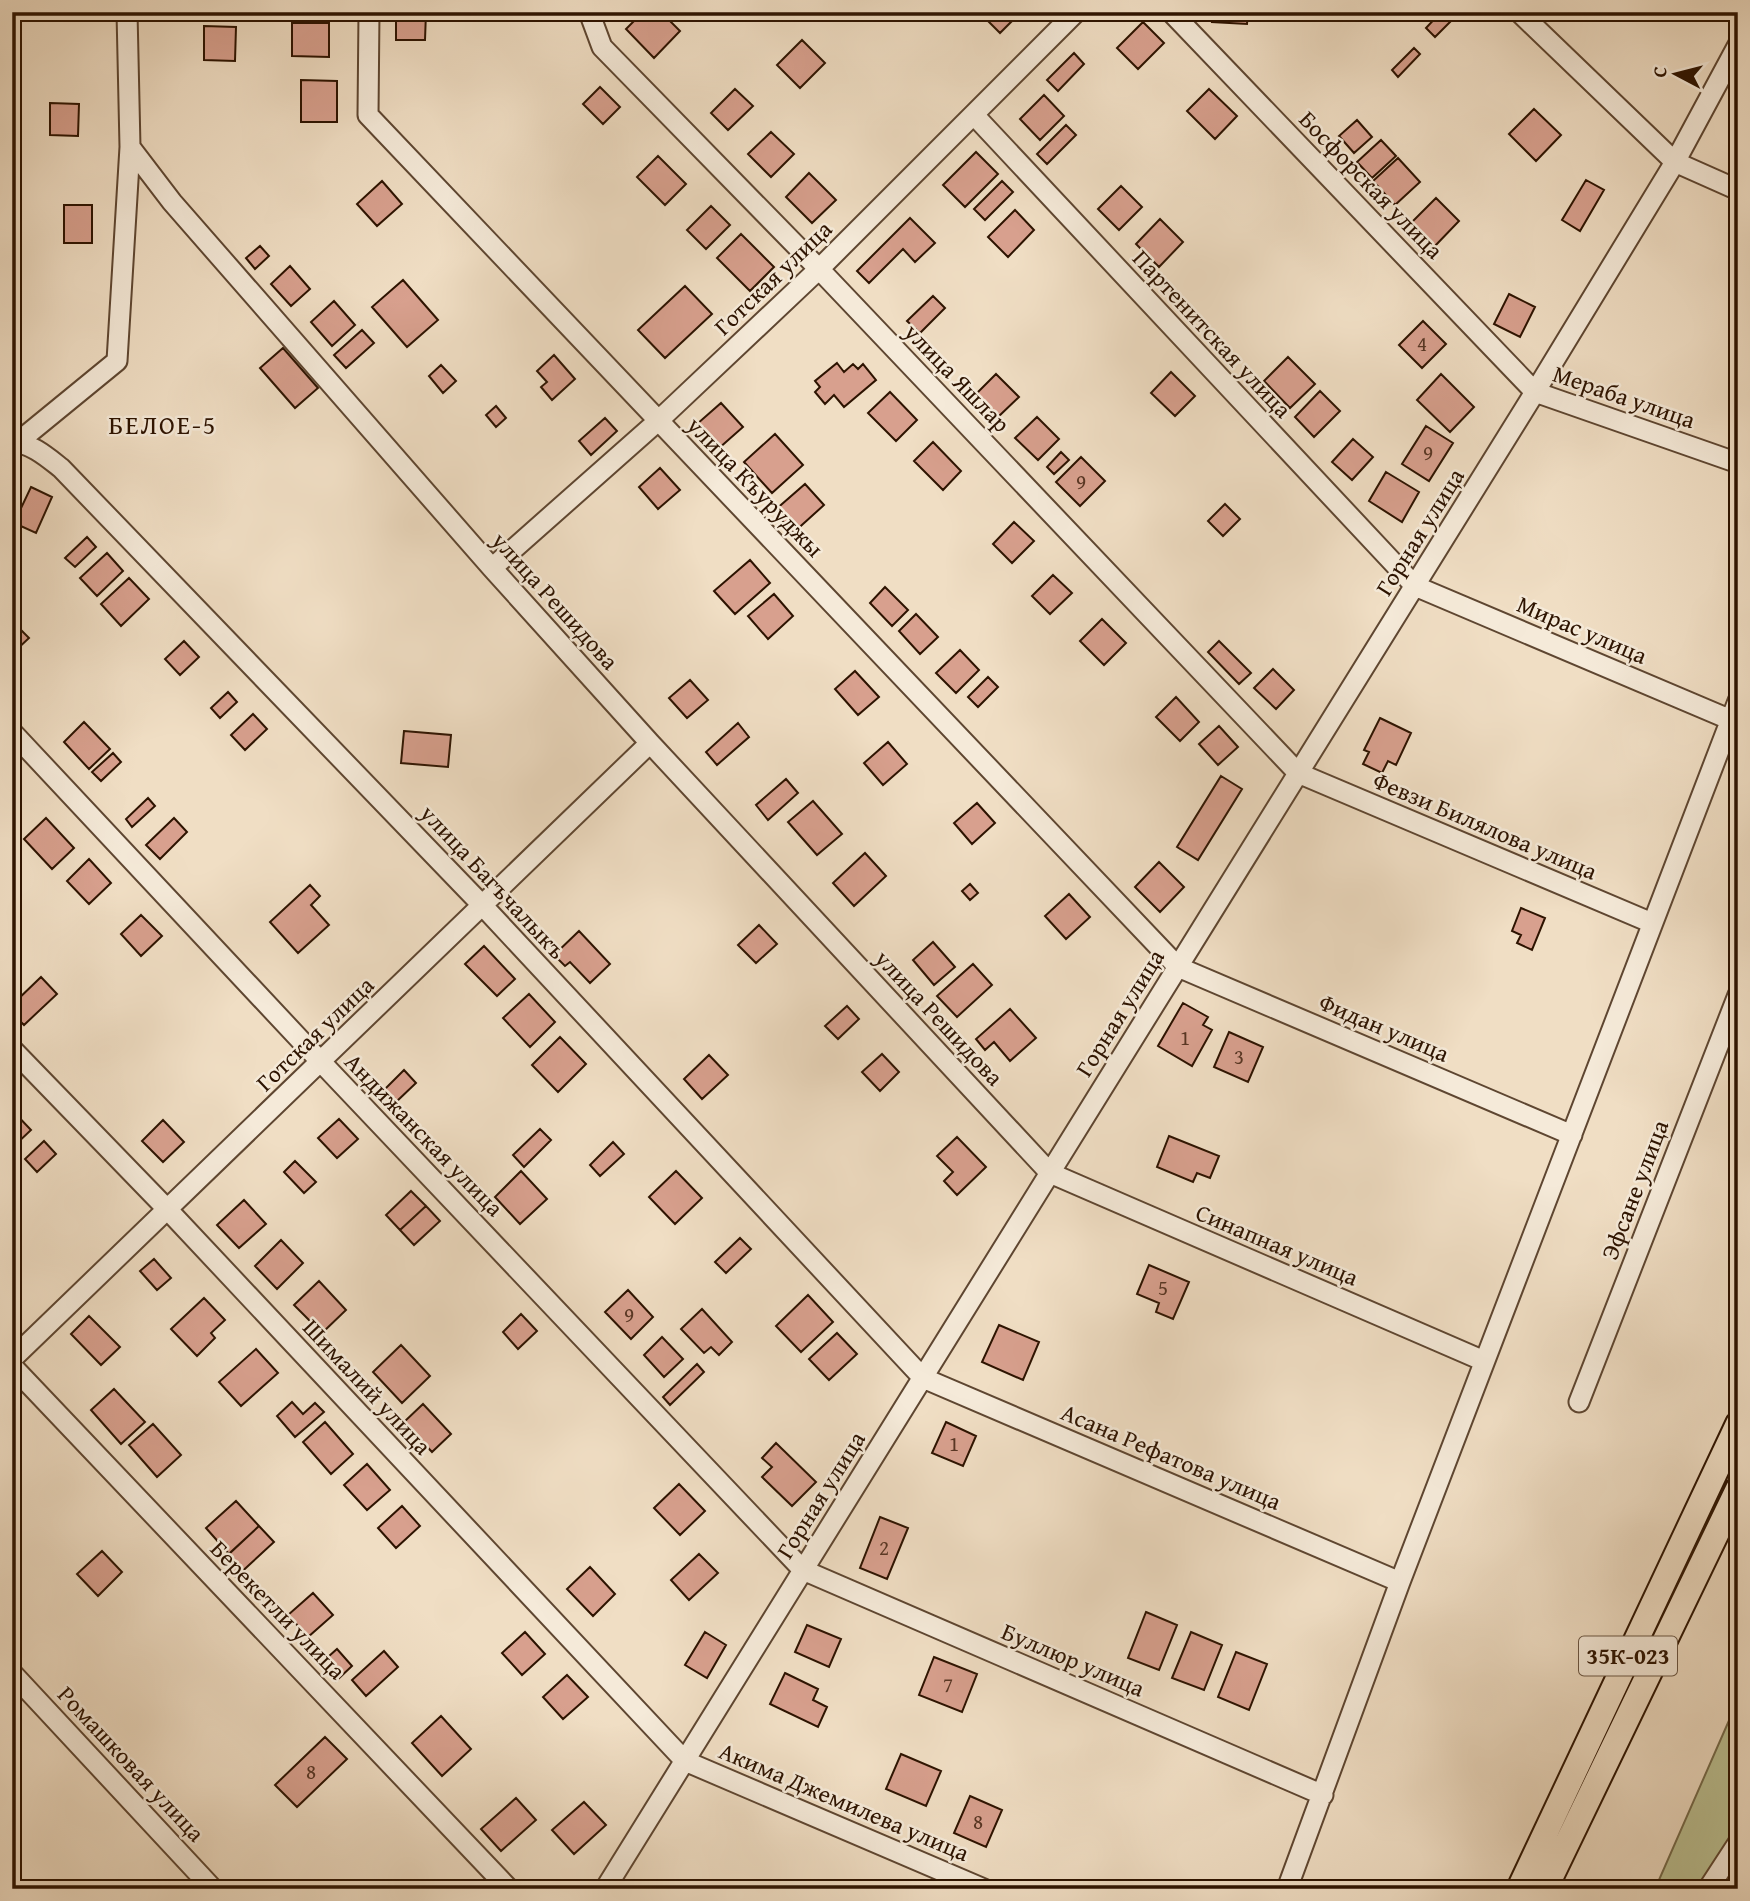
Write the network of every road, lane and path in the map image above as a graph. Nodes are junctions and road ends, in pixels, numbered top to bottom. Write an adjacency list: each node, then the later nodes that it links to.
1 (127, 12): 9 (street)
2 (369, 12): 14 (street, улица Къуруджы)
3 (589, 12): 12 (street, улица Яшлар)
4 (1076, 12): 8 (street, Готская улица)
5 (1171, 12): 13 (street, Босфорская улица)
6 (1519, 12): 10 (street)
7 (1738, 44): 10 (street, Горная улица)
8 (974, 115): 12 (street, Готская улица); 18 (street, Партенитская улица)
9 (130, 147): 15 (street); 17 (street, улица Решидова)
10 (1675, 162): 11 (street); 13 (street, Горная улица)
11 (1738, 190)
12 (819, 269): 14 (street, Готская улица); 23 (street, улица Яшлар)
13 (1535, 393): 16 (street, Мераба улица); 18 (street, Горная улица)
14 (657, 421): 17 (street, Готская улица); 26 (street, улица Къуруджы)
15 (15, 442): 24 (street, улица Багъчалыкъ)
16 (1738, 463)
17 (492, 568): 22 (street, улица Решидова)
18 (1415, 586): 20 (street, Мирас улица); 23 (street, Горная улица)
19 (1738, 701): 20 (street)
20 (1731, 720): 25 (street)
21 (12, 732): 29 (street, Андижанская улица)
22 (650, 743): 24 (street, Готская улица); 31 (street, улица Решидова)
23 (1298, 773): 25 (street, Февзи Билялова улица); 26 (street, Горная улица)
24 (483, 906): 29 (street, Готская улица); 36 (street, улица Багъчалыкъ)
25 (1652, 923): 30 (street)
26 (1178, 967): 30 (street, Фидан улица); 31 (street, Горная улица)
27 (1738, 995): 37 (street, Эфсане улица)
28 (12, 1049): 32 (street, Шималий улица)
29 (321, 1062): 32 (street, Готская улица); 40 (street, Андижанская улица)
30 (1572, 1135): 34 (street)
31 (1050, 1173): 34 (street, Синапная улица); 36 (street, Горная улица)
32 (167, 1210): 33 (street, Готская улица); 43 (street, Шималий улица)
33 (12, 1359)
34 (1484, 1361): 41 (street)
35 (12, 1366): 47 (street, Берекетли улица)
36 (923, 1378): 40 (street, Горная улица); 41 (street, Асана Рефатова улица)
37 (1579, 1402)
38 (1738, 1424): 51 (main road, 35К-023)
39 (1738, 1489): 52 (main road, 35К-023)
40 (803, 1570): 43 (street, Горная улица); 44 (street, Буллюр улица)
41 (1399, 1582): 44 (street)
42 (12, 1673): 46 (street, Ромашковая улица)
43 (685, 1761): 48 (street, Горная улица); 49 (street, Акима Джемилева улица)
44 (1323, 1795): 50 (street)
45 (1738, 1843): 53 (street)
46 (213, 1889)
47 (509, 1889)
48 (605, 1889)
49 (984, 1889)
50 (1287, 1889)
51 (1519, 1889)
52 (1545, 1889)
53 (1707, 1889)

